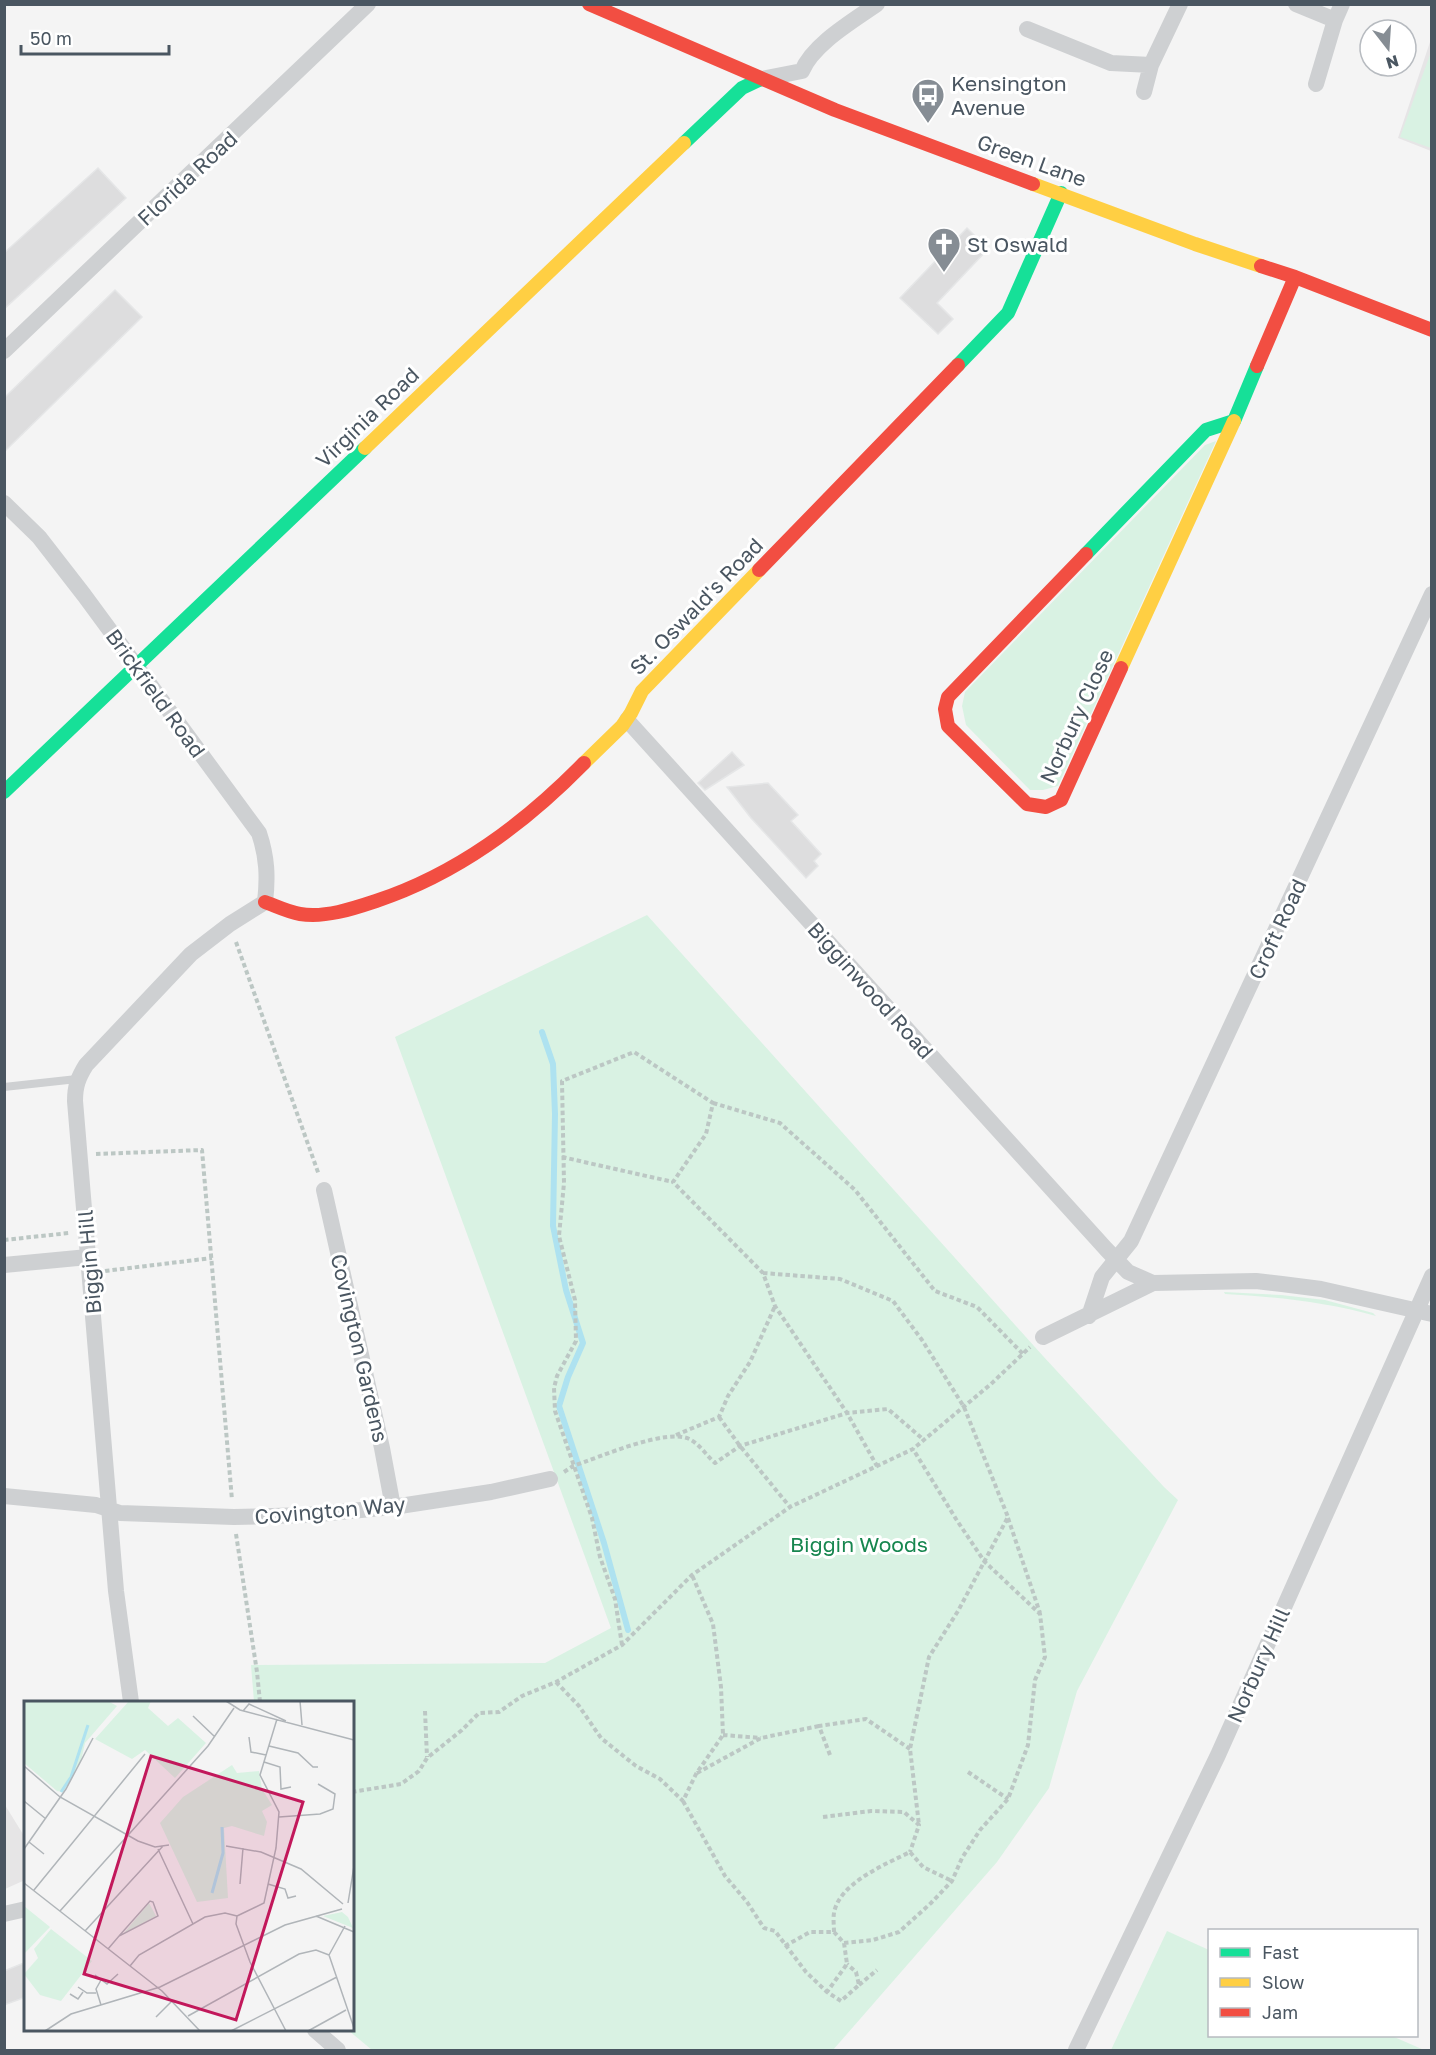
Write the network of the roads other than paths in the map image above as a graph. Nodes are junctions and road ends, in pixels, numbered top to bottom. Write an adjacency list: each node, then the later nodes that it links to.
1 (368, 4): 15 (street, Florida Road)
2 (877, 4): 9 (street)
3 (1180, 4): 8 (street)
4 (1296, 4): 6 (street)
5 (597, 6): 9 (street, Green Lane)
6 (1338, 12): 10 (street)
7 (1027, 29): 8 (street)
8 (1152, 65): 11 (street)
9 (761, 79): 12 (street, Green Lane); 19 (street, Virginia Road)
10 (1316, 84)
11 (1143, 92)
12 (1060, 193): 13 (street, Green Lane); 20 (street, St. Oswald's Road)
13 (1295, 277): 14 (street, Green Lane); 16 (street, Norbury Close)
14 (1431, 330)
15 (4, 351)
16 (1234, 421): 16 (street, Norbury Close)
17 (4, 503): 19 (street, Brickfield Road)
18 (1431, 594): 26 (street, Croft Road)
19 (137, 666): 21 (street, Virginia Road); 22 (street, Brickfield Road)
20 (627, 720): 22 (street, St. Oswald's Road); 26 (street, Bigginwood Road)
21 (4, 792)
22 (265, 902): 23 (street)
23 (77, 1078): 24 (lane); 28 (street, Biggin Hill)
24 (4, 1087)
25 (324, 1190): 36 (street, Covington Gardens)
26 (1116, 1260): 30 (street, Bigginwood Road); 32 (street, Croft Road)
27 (4, 1264): 28 (street)
28 (89, 1265): 37 (street, Biggin Hill)
29 (1431, 1276): 31 (street, Norbury Hill)
30 (1153, 1283): 31 (street); 32 (street)
31 (1424, 1313): 43 (street, Norbury Hill)
32 (1089, 1316): 33 (street)
33 (1038, 1340)
34 (550, 1479): 36 (street, Covington Way)
35 (4, 1496): 37 (street, Covington Way)
36 (393, 1507): 37 (street, Covington Way)
37 (108, 1508): 38 (street, Biggin Hill)
38 (131, 1701)
39 (24, 1909): 40 (street)
40 (4, 1914)
41 (316, 2031): 42 (street)
42 (338, 2050)
43 (1076, 2050)

